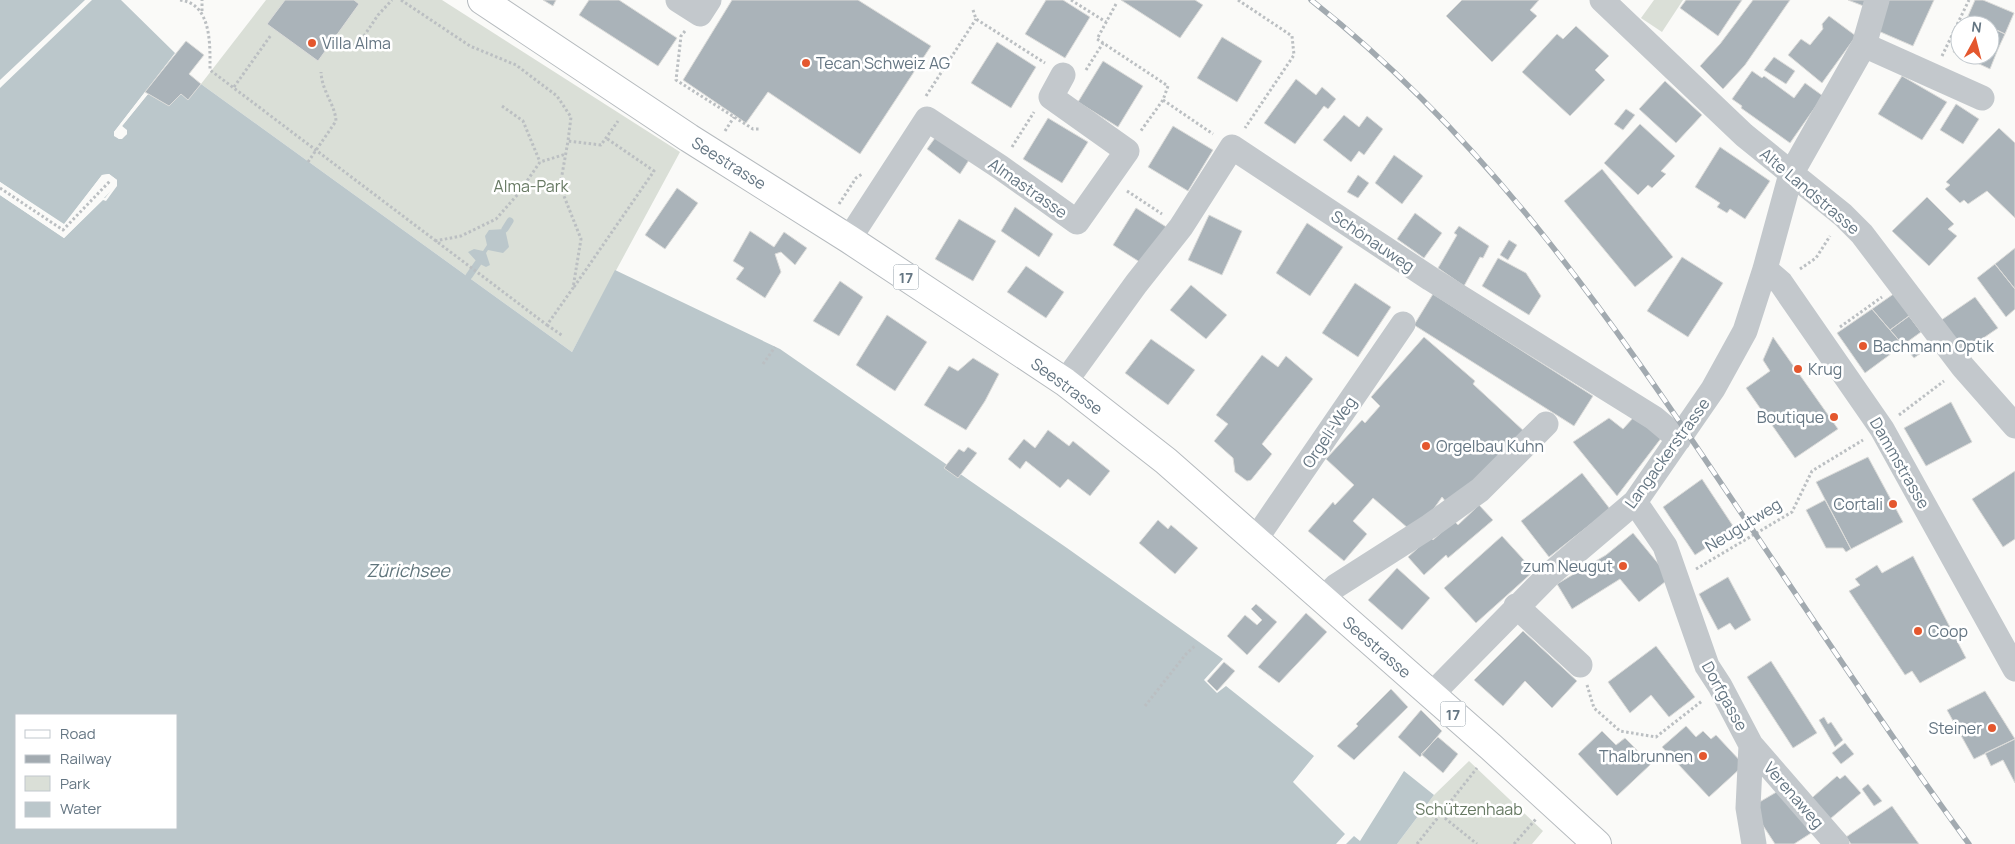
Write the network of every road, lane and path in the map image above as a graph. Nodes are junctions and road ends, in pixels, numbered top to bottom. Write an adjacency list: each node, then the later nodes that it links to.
1 (180, 0): 15 (path)
2 (202, 0): 15 (path)
3 (392, 0): 19 (path)
4 (401, 0): 39 (path)
5 (482, 0): 51 (main road, Seestrasse / 17)
6 (678, 0): 13 (street)
7 (1071, 0): 17 (path)
8 (1238, 0): 40 (path)
9 (1602, 0): 45 (street, Alte Landstrasse)
10 (1877, 0): 21 (street, Langackerstrasse)
11 (1969, 0): 25 (path)
12 (1116, 4): 17 (path)
13 (704, 7): 32 (path)
14 (973, 10): 16 (path)
15 (202, 12): 26 (path)
16 (976, 19): 24 (path); 27 (path)
17 (1106, 22): 20 (path)
18 (271, 35): 26 (path)
19 (345, 39)
20 (1103, 43): 22 (path); 29 (path)
21 (1864, 45): 25 (street); 45 (street, Langackerstrasse)
22 (1093, 60)
23 (321, 72): 41 (path)
24 (1063, 75): 46 (street, Almastrasse)
25 (1932, 76): 28 (street)
26 (234, 87): 41 (path)
27 (925, 97)
28 (1982, 98)
29 (1163, 100): 36 (path); 40 (path)
30 (502, 106): 44 (path)
31 (1037, 108): 34 (path)
32 (734, 117): 35 (path); 37 (path)
33 (619, 120): 38 (path)
34 (1023, 128)
35 (760, 129)
36 (1140, 133)
37 (722, 137)
38 (606, 138): 39 (path); 54 (path)
39 (568, 141): 42 (path)
40 (1232, 147): 50 (street); 67 (street, Schönauweg)
41 (316, 150): 43 (path); 52 (path)
42 (566, 154): 44 (path); 54 (path)
43 (308, 162)
44 (540, 162): 52 (path)
45 (1791, 174): 49 (street, Alte Landstrasse); 53 (street, Langackerstrasse)
46 (1108, 178): 50 (path); 51 (street, Almastrasse)
47 (110, 181): 48 (path)
48 (0, 188)
49 (1843, 215): 53 (path); 65 (street, Alte Landstrasse)
50 (1181, 227): 63 (street)
51 (849, 239): 63 (main road, Seestrasse / 17)
52 (434, 241): 57 (path)
53 (1773, 276): 59 (street, Dammstrasse); 67 (street, Langackerstrasse)
54 (573, 288): 57 (path)
55 (1887, 294): 59 (path)
56 (1403, 324): 69 (street, Orgeli-Weg)
57 (547, 325): 58 (path)
58 (563, 336)
59 (1822, 341): 66 (street, Dammstrasse)
60 (775, 347): 61 (path)
61 (763, 364)
62 (1949, 378): 66 (path, Neugutweg)
63 (1065, 382): 69 (main road, Seestrasse / 17)
64 (1546, 424): 71 (street)
65 (2015, 426)
66 (1882, 429): 70 (path, Neugutweg); 74 (street, Dammstrasse)
67 (1679, 439): 68 (street, Langackerstrasse)
68 (1635, 502): 70 (street, Dorfgasse); 72 (street, Langackerstrasse)
69 (1256, 540): 71 (main road, Seestrasse / 17)
70 (1677, 580): 76 (street, Dorfgasse)
71 (1323, 599): 77 (main road, Seestrasse / 17)
72 (1516, 606): 75 (street); 77 (street, Langackerstrasse)
73 (1196, 645): 78 (path)
74 (2015, 670)
75 (1583, 673): 76 (path)
76 (1720, 686): 79 (street, Dorfgasse)
77 (1431, 695): 86 (main road, Seestrasse / 17)
78 (1145, 706)
79 (1752, 745): 87 (street, Dorfgasse); 88 (street, Verenaweg)
80 (1482, 761): 82 (path)
81 (1541, 813): 85 (path)
82 (1441, 815): 83 (path); 84 (path)
83 (1417, 844)
84 (1477, 844)
85 (1514, 844)
86 (1597, 844)
87 (1754, 844)
88 (1837, 844)

